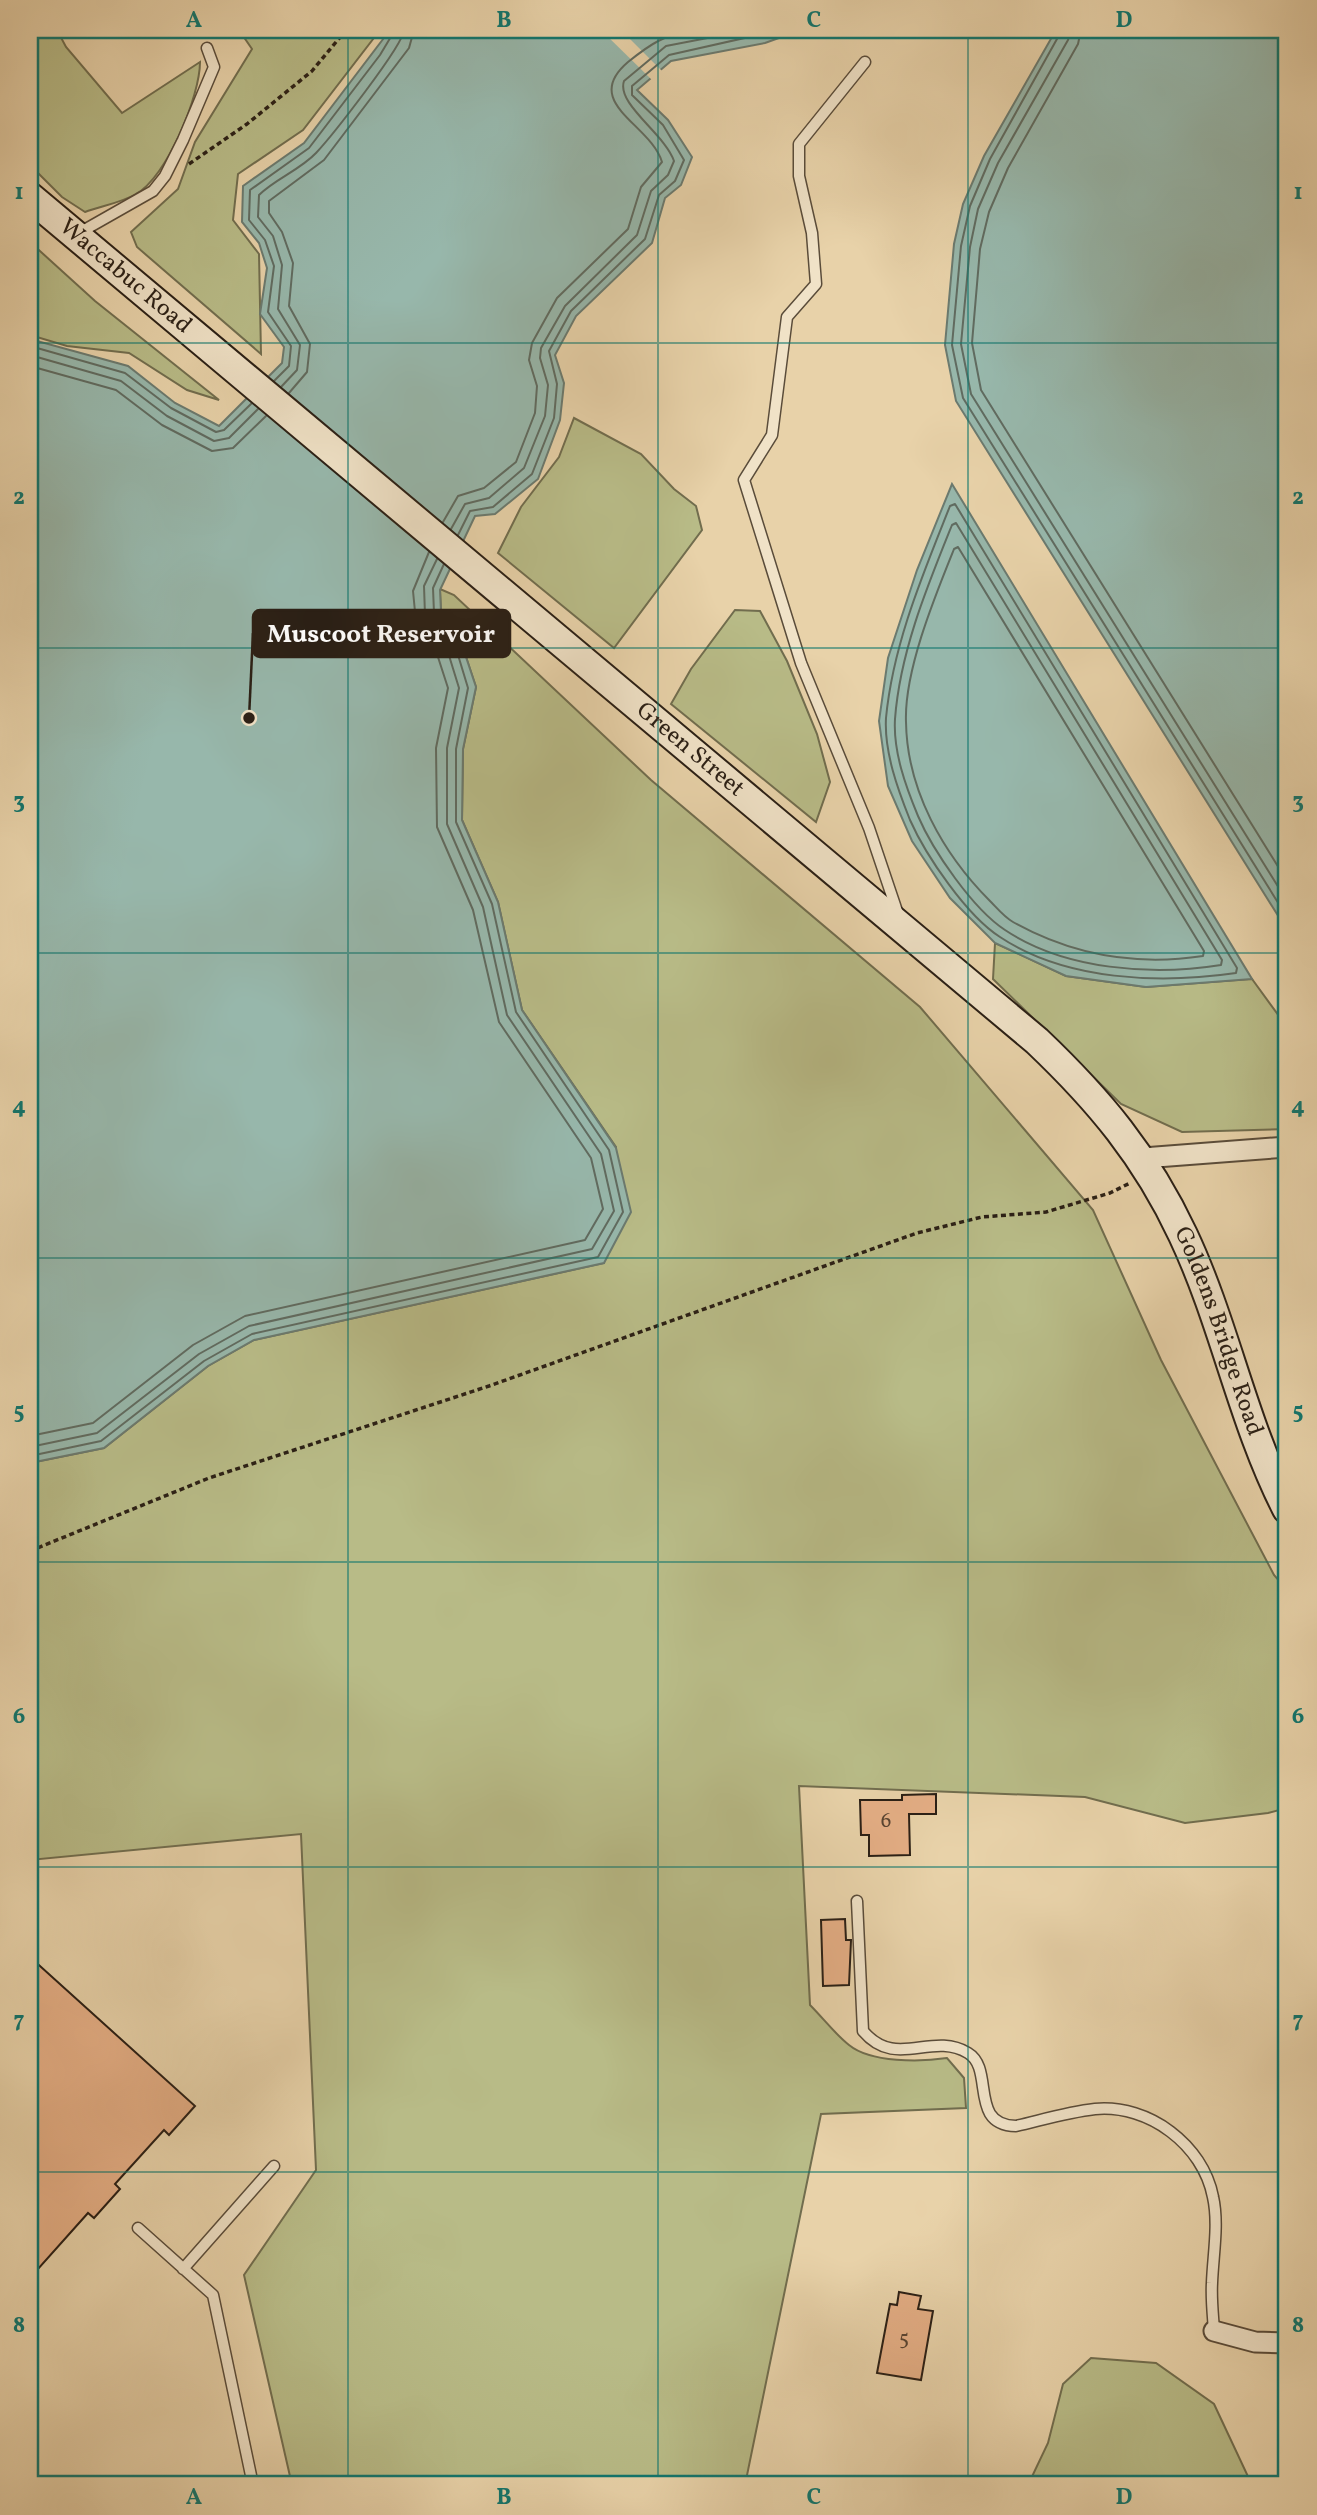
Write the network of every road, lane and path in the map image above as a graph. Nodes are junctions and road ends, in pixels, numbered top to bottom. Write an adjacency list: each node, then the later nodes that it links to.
1 (346, 30): 4 (path)
2 (207, 48): 4 (lane)
3 (865, 62): 8 (lane)
4 (153, 191): 6 (lane)
5 (30, 197): 6 (main road, Waccabuc Road)
6 (76, 236): 7 (main road, Waccabuc Road)
7 (222, 357): 8 (main road, Green Street)
8 (903, 928): 10 (main road, Green Street)
9 (1287, 1147): 10 (street)
10 (1146, 1165): 11 (main road, Goldens Bridge Road); 12 (path)
11 (1287, 1508)
12 (30, 1551)
13 (857, 1901): 17 (lane)
14 (274, 2166): 16 (lane)
15 (138, 2228): 16 (lane)
16 (183, 2269): 19 (lane)
17 (1214, 2331): 18 (street)
18 (1287, 2343)
19 (253, 2485)

